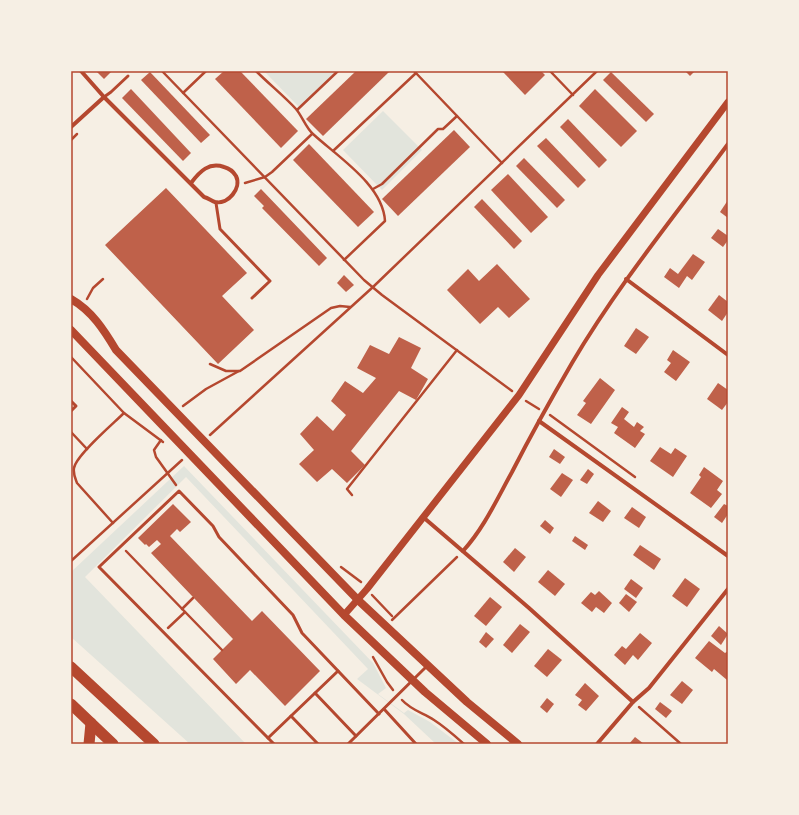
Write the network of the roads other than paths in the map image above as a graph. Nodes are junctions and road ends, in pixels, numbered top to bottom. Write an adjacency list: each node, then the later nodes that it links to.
1 (81, 71): 3 (street)
2 (128, 76): 3 (lane)
3 (104, 96): 5 (street); 9 (street)
4 (728, 102): 19 (street)
5 (71, 127)
6 (728, 144): 7 (street)
7 (723, 151): 8 (street); 11 (street)
8 (728, 155)
9 (191, 183): 10 (street); 10 (street)
10 (216, 202): 12 (lane)
11 (626, 279): 15 (street); 18 (street)
12 (252, 298)
13 (71, 299): 23 (main road)
14 (71, 330): 24 (main road)
15 (728, 355)
16 (71, 400): 17 (lane)
17 (71, 411)
18 (539, 421): 20 (street); 21 (street)
19 (423, 517): 20 (street); 23 (street)
20 (463, 551): 30 (street)
21 (728, 556)
22 (728, 589): 30 (street)
23 (358, 600): 24 (street); 25 (main road)
24 (344, 615): 28 (main road)
25 (427, 666): 28 (lane); 46 (main road)
26 (71, 667): 40 (highway)
27 (338, 671): 29 (lane); 33 (lane); 37 (lane)
28 (413, 681): 32 (lane); 45 (main road)
29 (315, 693): 34 (lane); 36 (lane)
30 (632, 702): 47 (street)
31 (71, 704): 35 (highway)
32 (384, 709): 33 (lane); 44 (lane)
33 (378, 714): 36 (lane)
34 (291, 716): 37 (lane); 42 (lane)
35 (91, 723): 38 (highway); 39 (highway)
36 (356, 736): 43 (lane)
37 (268, 738): 41 (lane)
38 (89, 744)
39 (113, 744)
40 (154, 744)
41 (274, 744)
42 (318, 744)
43 (348, 744)
44 (416, 744)
45 (487, 744)
46 (518, 744)
47 (597, 744)

